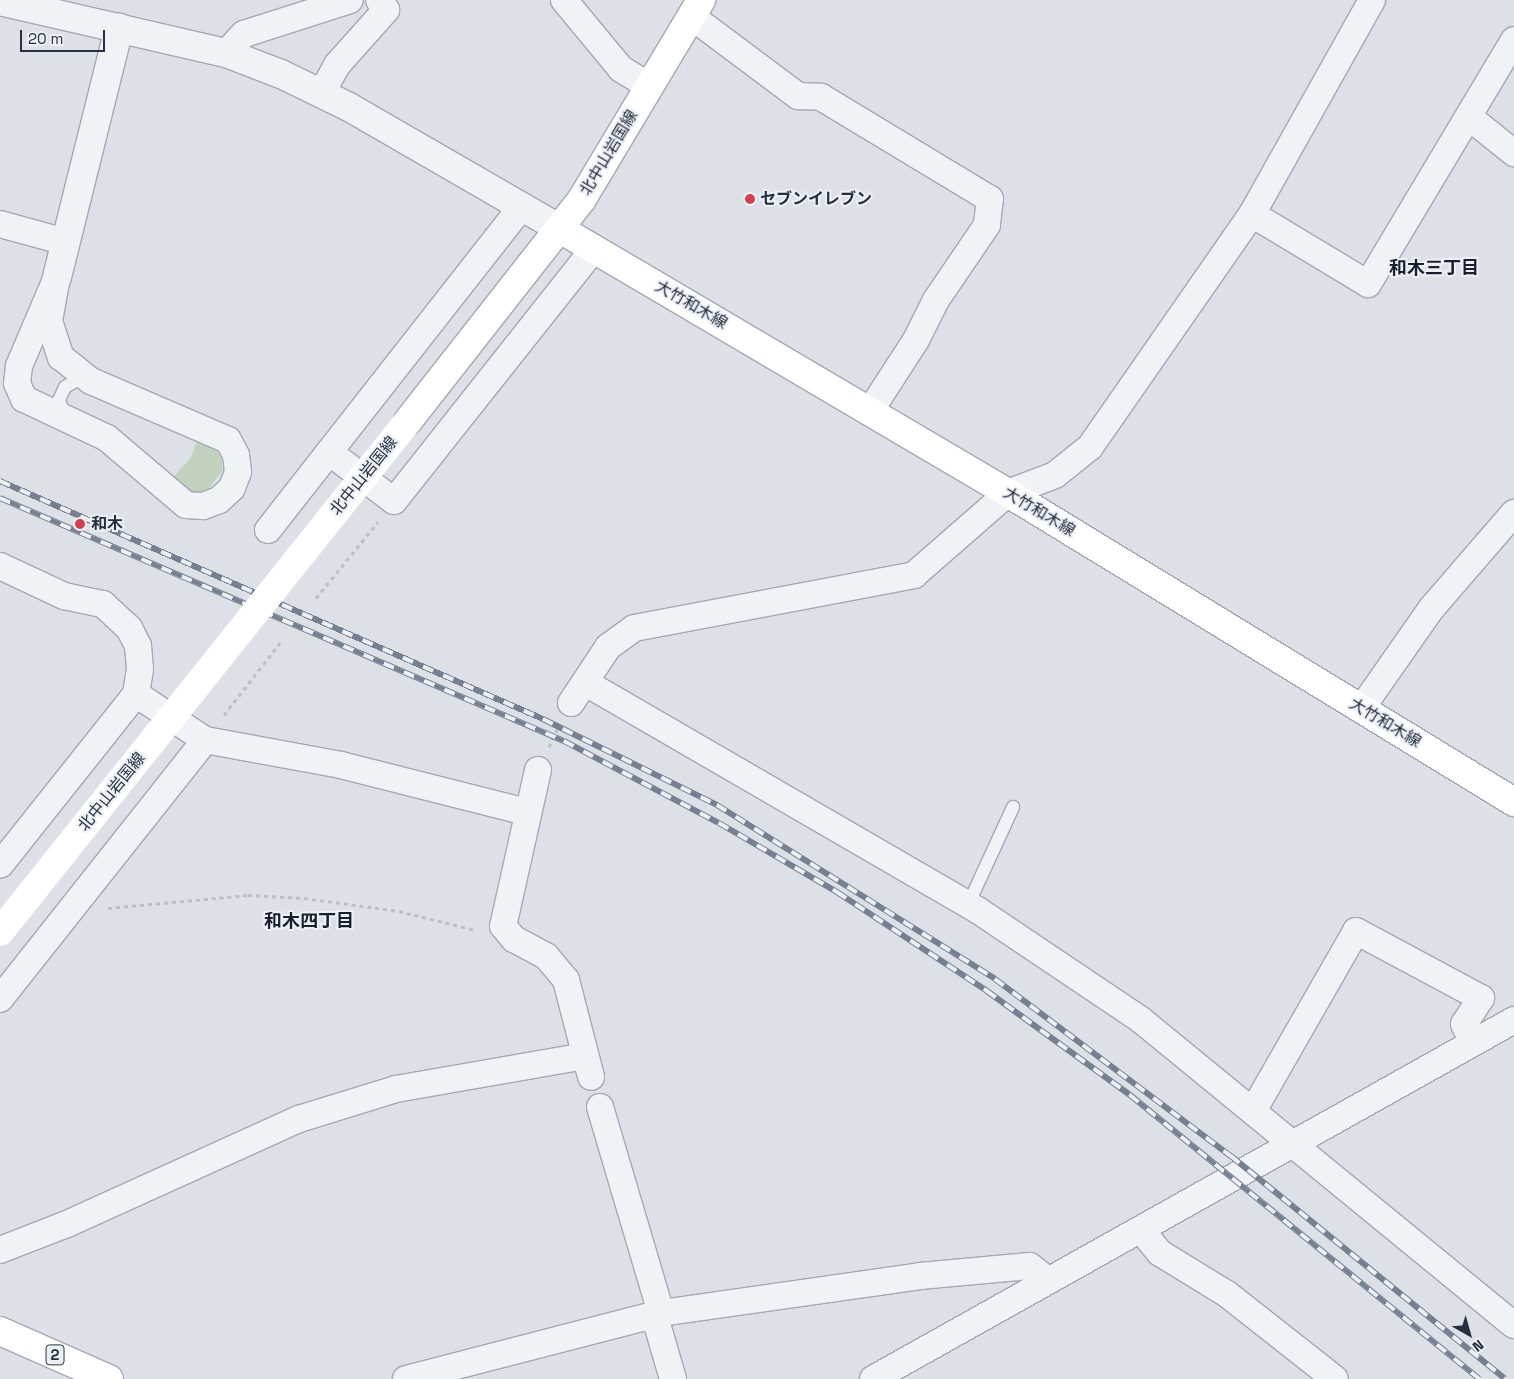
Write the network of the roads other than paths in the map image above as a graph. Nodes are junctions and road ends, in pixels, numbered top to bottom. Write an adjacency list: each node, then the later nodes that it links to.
1 (350, 0): 9 (street)
2 (379, 0): 11 (street)
3 (564, 0): 10 (street)
4 (1372, 0): 15 (street)
5 (0, 1): 7 (street)
6 (696, 8): 10 (main road, 北中山岩国線); 22 (street)
7 (119, 28): 9 (street); 18 (street)
8 (1514, 40): 12 (street)
9 (226, 53): 11 (street)
10 (649, 86): 17 (main road, 北中山岩国線)
11 (321, 94): 14 (street)
12 (1469, 117): 13 (street); 15 (street)
13 (1514, 153)
14 (521, 207): 17 (street); 24 (street)
15 (1252, 214): 25 (street)
16 (0, 224): 18 (street)
17 (560, 229): 19 (main road, 大竹和木線); 38 (main road, 北中山岩国線, bridge)
18 (66, 242): 20 (street)
19 (594, 249): 22 (main road, 大竹和木線); 24 (street)
20 (57, 277): 21 (street); 23 (street)
21 (91, 381): 23 (lane); 23 (street)
22 (870, 411): 25 (main road, 大竹和木線)
23 (73, 422)
24 (329, 452): 27 (street)
25 (1008, 493): 30 (main road, 大竹和木線); 37 (street)
26 (1514, 513): 30 (street)
27 (268, 530)
28 (0, 566): 29 (street)
29 (136, 694): 31 (street); 36 (street)
30 (1361, 709): 33 (main road, 大竹和木線)
31 (205, 740): 35 (street); 39 (street)
32 (538, 770): 35 (street)
33 (1514, 802)
34 (1013, 807): 37 (lane)
35 (527, 812): 46 (street)
36 (0, 865)
37 (968, 905): 43 (street)
38 (0, 932)
39 (0, 999)
40 (1514, 1020): 41 (street)
41 (1473, 1042): 43 (street); 44 (street)
42 (600, 1107): 48 (street)
43 (1252, 1111): 44 (street)
44 (1289, 1144): 45 (street); 49 (street)
45 (1142, 1230): 47 (street); 55 (street)
46 (0, 1250)
47 (1047, 1280): 48 (street); 54 (street)
48 (661, 1313): 52 (street); 53 (street)
49 (1514, 1325)
50 (0, 1331): 51 (main road, 2)
51 (109, 1379)
52 (406, 1379)
53 (673, 1379)
54 (873, 1379)
55 (1335, 1379)

